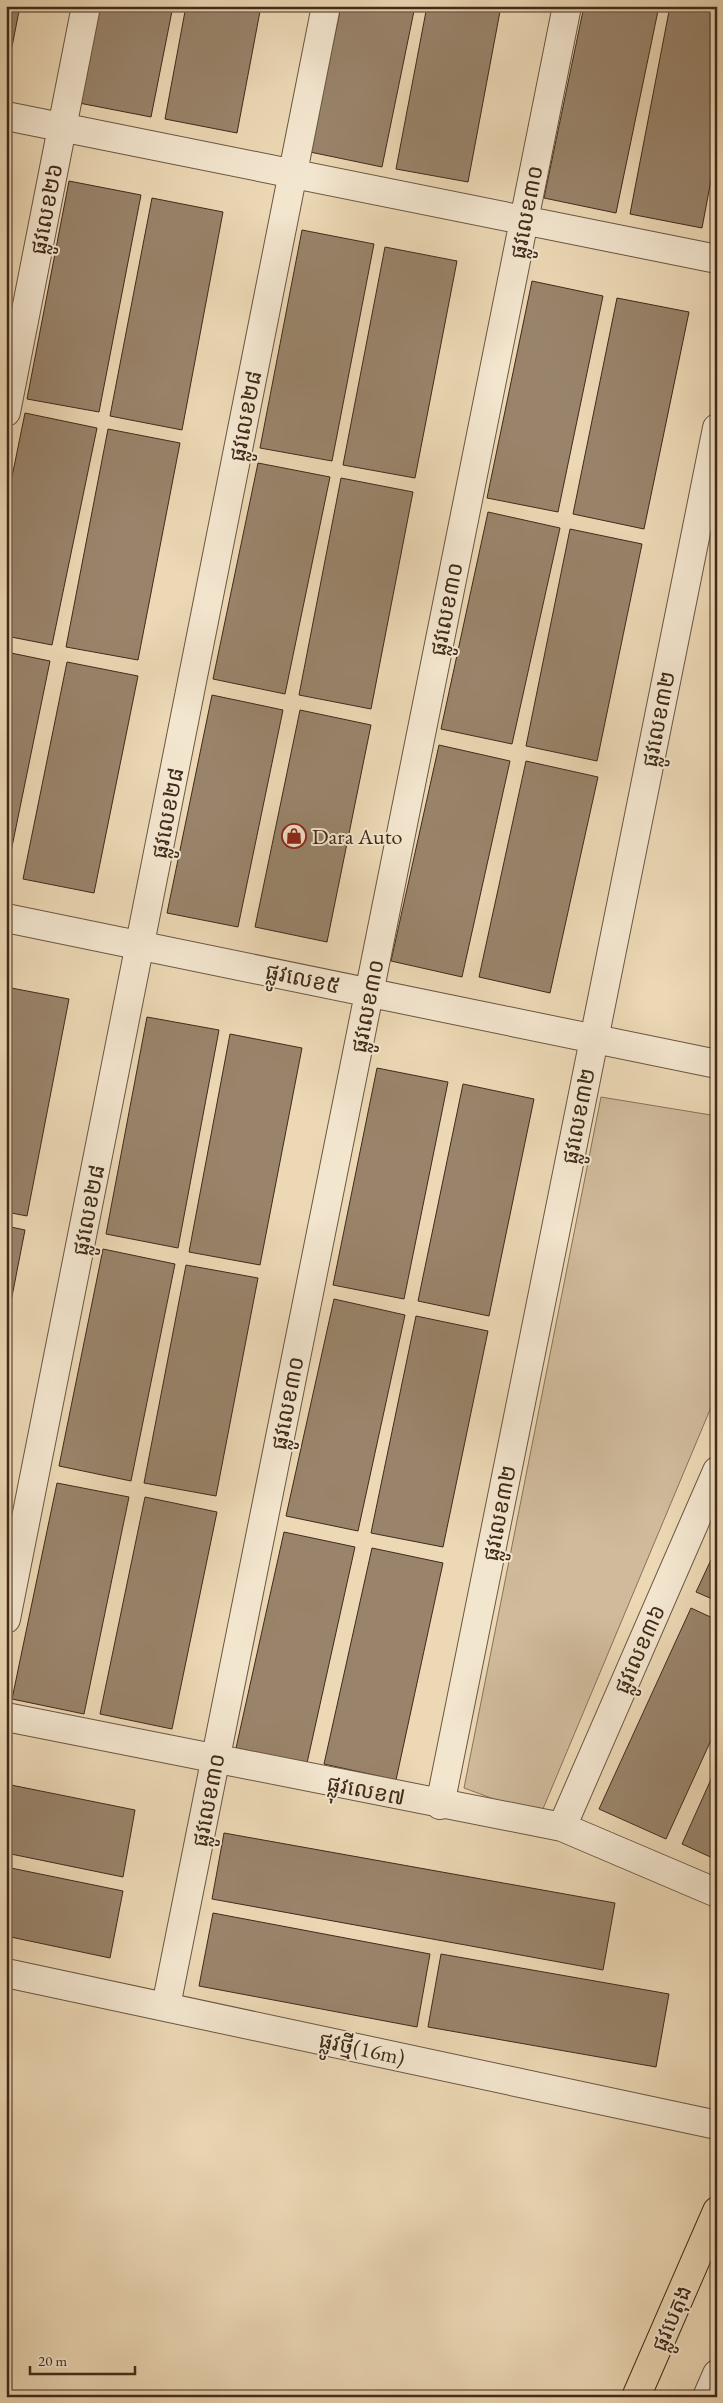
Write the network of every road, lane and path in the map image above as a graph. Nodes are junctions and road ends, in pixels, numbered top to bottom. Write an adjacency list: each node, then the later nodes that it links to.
1 (86, 6): 5 (street, ផ្លូវលេខ២៦)
2 (326, 6): 6 (street, ផ្លូវលេខ២៨)
3 (567, 6): 7 (street, ផ្លូវលេខ៣០)
4 (6, 116): 5 (street)
5 (62, 127): 6 (street); 9 (street, ផ្លូវលេខ២៦)
6 (293, 173): 7 (street); 12 (street, ផ្លូវលេខ២៨)
7 (524, 220): 8 (street); 13 (street, ផ្លូវលេខ៣០)
8 (717, 259)
9 (6, 412)
10 (717, 428): 14 (street, ផ្លូវលេខ៣២)
11 (6, 918): 12 (street, ផ្លូវលេខ៥)
12 (140, 945): 13 (street, ផ្លូវលេខ៥); 17 (street, ផ្លូវលេខ២៨)
13 (370, 992): 14 (street, ផ្លូវលេខ៥); 19 (street, ផ្លូវលេខ៣០)
14 (594, 1038): 15 (street, ផ្លូវលេខ៥); 20 (street, ផ្លូវលេខ៣២)
15 (717, 1064)
16 (717, 1471): 21 (street, ផ្លូវលេខ៣៦)
17 (6, 1619)
18 (6, 1717): 19 (street, ផ្លុវលេខ៧)
19 (216, 1759): 20 (street, ផ្លុវលេខ៧); 24 (street, ផ្លូវលេខ៣០)
20 (440, 1805): 21 (street, ផ្លុវលេខ៧)
21 (562, 1828): 22 (street, ផ្លុវលេខ៧)
22 (717, 1893)
23 (6, 1974): 24 (street, ផ្លូវថ្មី(16m))
24 (166, 2006): 25 (street, ផ្លូវថ្មី(16m))
25 (717, 2125)
26 (717, 2211): 28 (main road, ផ្លូវបេតុង)
27 (717, 2374): 29 (street)
28 (636, 2397)
29 (707, 2397)

